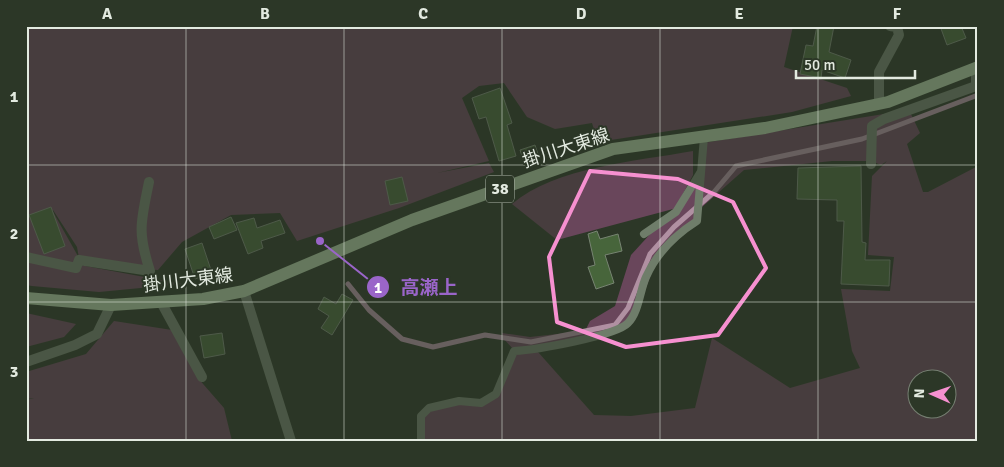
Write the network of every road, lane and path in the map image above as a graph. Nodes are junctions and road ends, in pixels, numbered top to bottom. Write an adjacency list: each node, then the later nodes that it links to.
1 (890, 26): 3 (street)
2 (977, 67): 3 (main road, 掛川大東線 / 38); 5 (street)
3 (879, 104): 4 (main road, 掛川大東線 / 38)
4 (704, 137): 6 (lane); 10 (main road, 掛川大東線 / 38)
5 (871, 164)
6 (701, 172): 8 (lane); 17 (lane)
7 (149, 182): 9 (street)
8 (644, 234)
9 (26, 257)
10 (244, 291): 12 (main road, 掛川大東線 / 38); 16 (street)
11 (26, 298): 13 (main road, 掛川大東線 / 38)
12 (161, 302): 13 (main road, 掛川大東線 / 38); 15 (street)
13 (111, 306): 14 (street)
14 (26, 362)
15 (202, 377)
16 (291, 441)
17 (421, 441)

